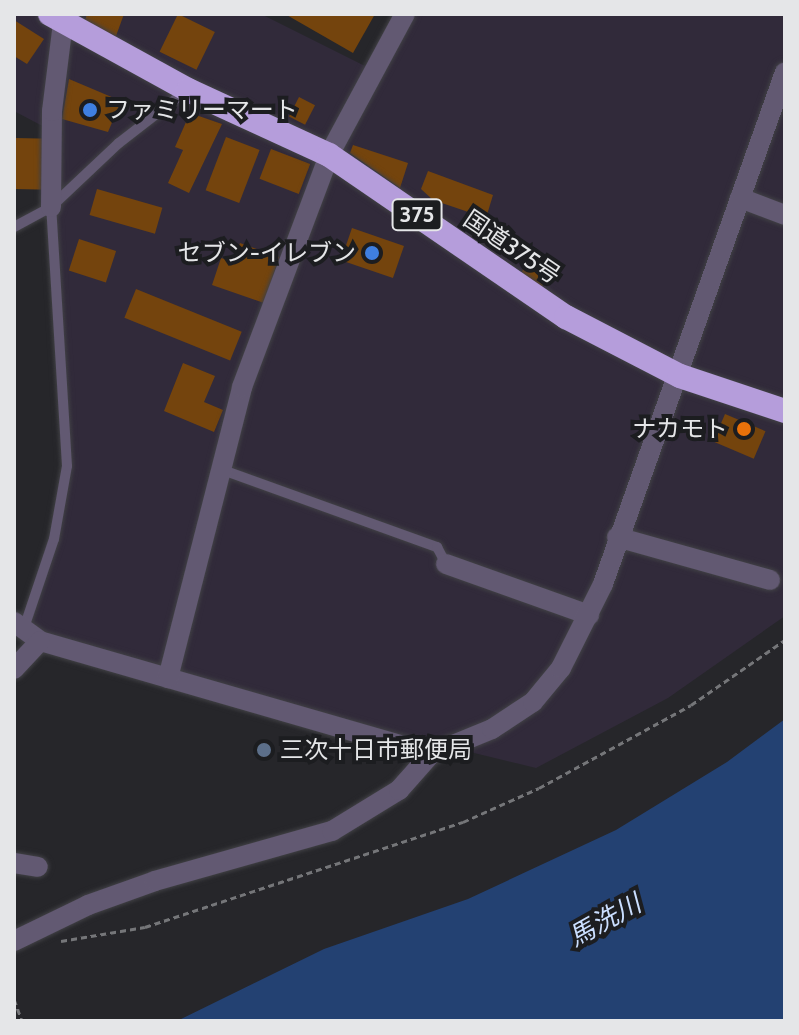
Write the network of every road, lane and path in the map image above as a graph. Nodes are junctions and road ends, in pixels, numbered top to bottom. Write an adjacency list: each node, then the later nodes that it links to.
1 (405, 14): 5 (street)
2 (59, 16): 4 (highway, 国道375号 / 375); 7 (street)
3 (785, 72): 6 (street)
4 (188, 90): 5 (highway, 国道375号 / 375); 7 (lane)
5 (329, 155): 10 (highway, 国道375号 / 375); 12 (street)
6 (740, 198): 8 (street); 10 (street)
7 (51, 207): 9 (lane); 17 (lane)
8 (785, 215)
9 (14, 227)
10 (680, 376): 11 (highway, 国道375号 / 375); 13 (street)
11 (785, 411)
12 (220, 469): 14 (lane); 20 (street)
13 (617, 537): 15 (street); 16 (street)
14 (446, 564): 16 (street)
15 (770, 580)
16 (589, 615): 21 (street)
17 (26, 630): 19 (street); 20 (street)
18 (785, 640): 25 (path)
19 (14, 669)
20 (168, 678): 21 (street)
21 (431, 754): 24 (street)
22 (14, 863): 23 (street)
23 (38, 867)
24 (14, 941)
25 (58, 941)
26 (14, 999): 27 (path)
27 (22, 1021)

